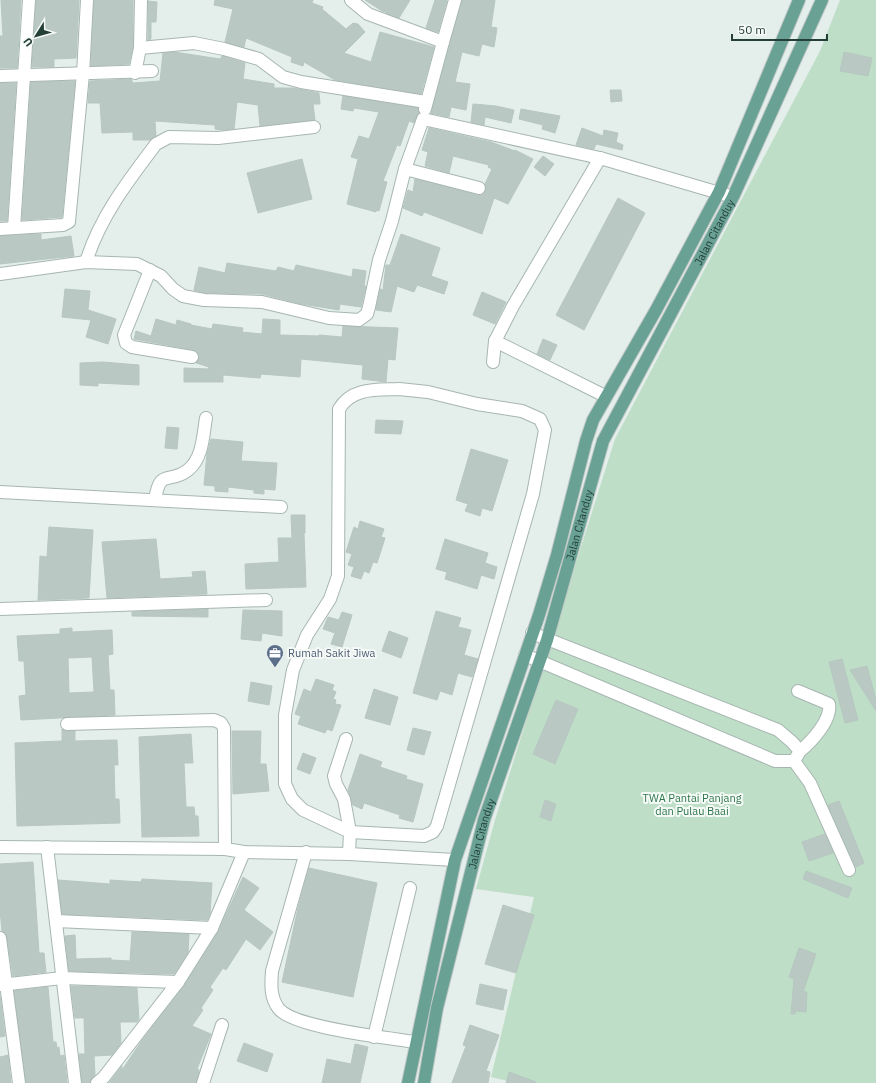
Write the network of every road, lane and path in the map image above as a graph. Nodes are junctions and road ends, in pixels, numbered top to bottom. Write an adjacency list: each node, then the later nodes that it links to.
1 (30, 0): 13 (street)
2 (86, 0): 12 (street)
3 (141, 0): 9 (street)
4 (351, 0): 8 (street)
5 (455, 0): 8 (street)
6 (799, 0): 21 (main road, Jalan Citanduy)
7 (822, 0): 22 (main road, Jalan Citanduy)
8 (442, 42): 15 (street)
9 (140, 48): 11 (street); 15 (street)
10 (152, 71): 11 (street)
11 (135, 73): 12 (street)
12 (83, 74): 13 (street); 23 (street)
13 (25, 75): 14 (street); 23 (street)
14 (0, 76)
15 (426, 102): 16 (street)
16 (423, 119): 18 (street); 19 (street)
17 (314, 127): 25 (street)
18 (600, 158): 21 (street); 28 (street)
19 (405, 169): 20 (street); 26 (street)
20 (479, 188)
21 (718, 192): 22 (street); 31 (main road, Jalan Citanduy)
22 (733, 197): 39 (main road, Jalan Citanduy)
23 (14, 228): 24 (street)
24 (0, 229)
25 (86, 262): 26 (street); 27 (street)
26 (150, 270): 29 (street)
27 (0, 274)
28 (495, 341): 30 (street); 31 (street)
29 (192, 357)
30 (493, 362)
31 (605, 396): 38 (main road, Jalan Citanduy)
32 (206, 418): 34 (street)
33 (0, 492): 34 (street)
34 (155, 500): 35 (street)
35 (281, 506)
36 (266, 600): 37 (street)
37 (0, 609)
38 (532, 633): 39 (street); 40 (main road, Jalan Citanduy)
39 (546, 640): 41 (main road, Jalan Citanduy); 45 (street)
40 (525, 655): 41 (street); 53 (main road, Jalan Citanduy)
41 (539, 660): 45 (street); 70 (main road, Jalan Citanduy)
42 (798, 691): 45 (street)
43 (67, 724): 49 (street)
44 (346, 739): 46 (street)
45 (797, 756): 54 (street)
46 (350, 832): 46 (street); 52 (street)
47 (0, 847): 48 (street)
48 (47, 847): 49 (street); 56 (street)
49 (225, 849): 50 (street)
50 (244, 852): 51 (street); 57 (street)
51 (306, 852): 52 (street); 63 (street)
52 (349, 854): 53 (street)
53 (455, 860): 64 (main road, Jalan Citanduy)
54 (849, 870)
55 (410, 888): 63 (street)
56 (56, 921): 57 (street); 59 (street)
57 (212, 928): 60 (street)
58 (0, 938): 61 (street)
59 (62, 978): 60 (street); 61 (street); 66 (street)
60 (178, 982): 67 (street)
61 (3, 985): 65 (street)
62 (222, 1025): 68 (street)
63 (374, 1037): 64 (street)
64 (416, 1042): 69 (main road, Jalan Citanduy)
65 (19, 1083)
66 (75, 1083)
67 (97, 1083)
68 (203, 1083)
69 (408, 1083)
70 (424, 1083)

